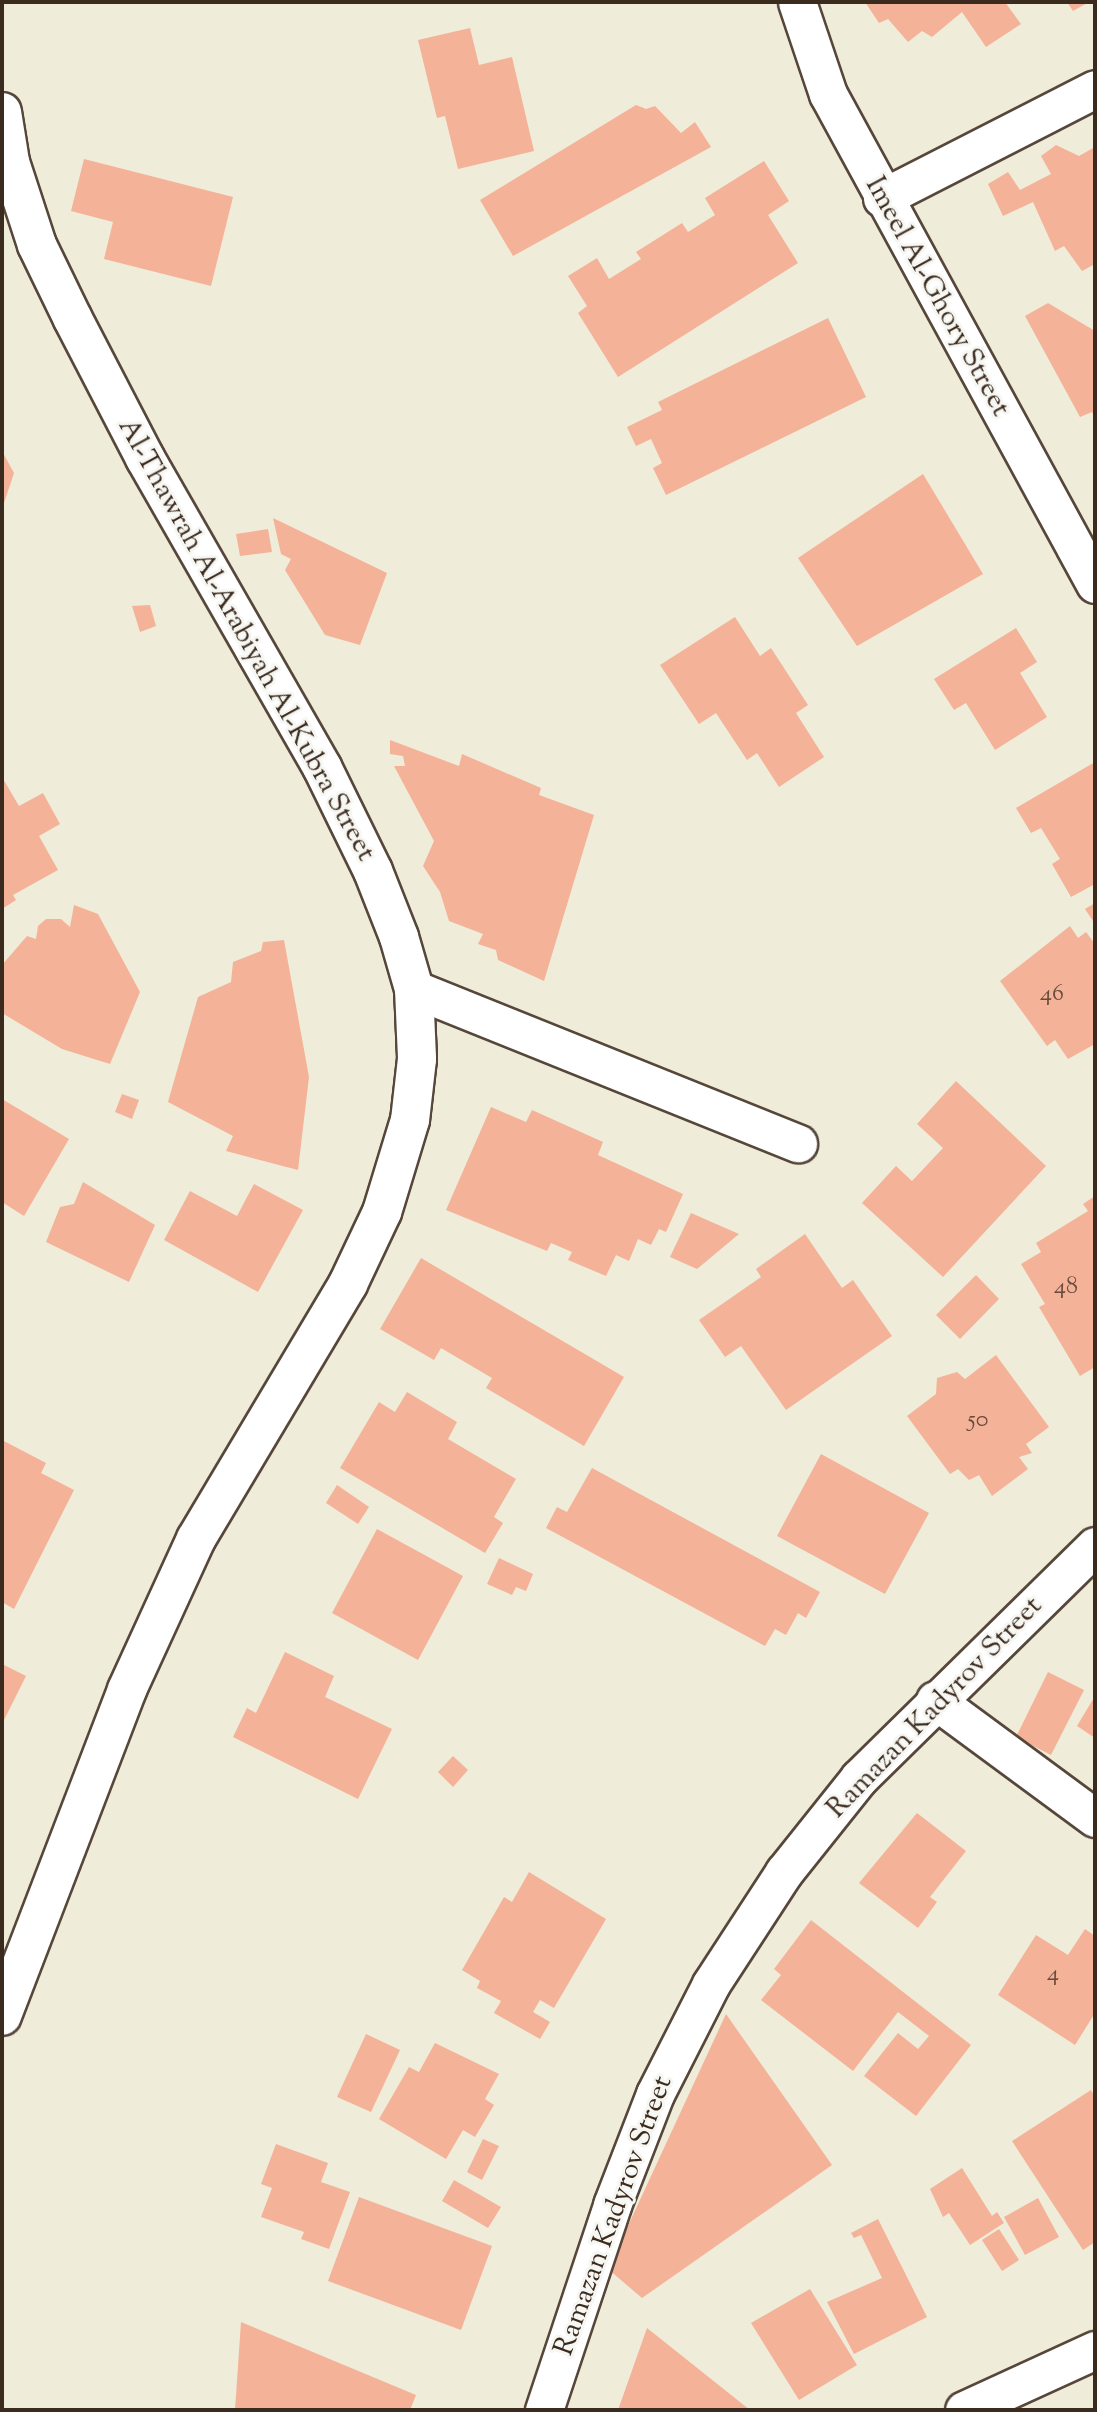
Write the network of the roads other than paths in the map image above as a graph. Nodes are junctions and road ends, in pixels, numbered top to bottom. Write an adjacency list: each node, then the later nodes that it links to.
1 (797, 2): 4 (street, Imeel Al-Ghory Street)
2 (1095, 89): 4 (street)
3 (2, 112): 6 (street, Al-Thawrah Al-Arabiyah Al-Kubra Street)
4 (882, 198): 5 (street, Imeel Al-Ghory Street)
5 (1091, 567)
6 (414, 989): 7 (street); 11 (street, Al-Thawrah Al-Arabiyah Al-Kubra Street)
7 (799, 1143)
8 (1095, 1546): 9 (street, Ramazan Kadyrov Street)
9 (935, 1700): 10 (street); 13 (street, Ramazan Kadyrov Street)
10 (1095, 1818)
11 (2, 2016)
12 (1095, 2350): 14 (street)
13 (544, 2410)
14 (964, 2410)

